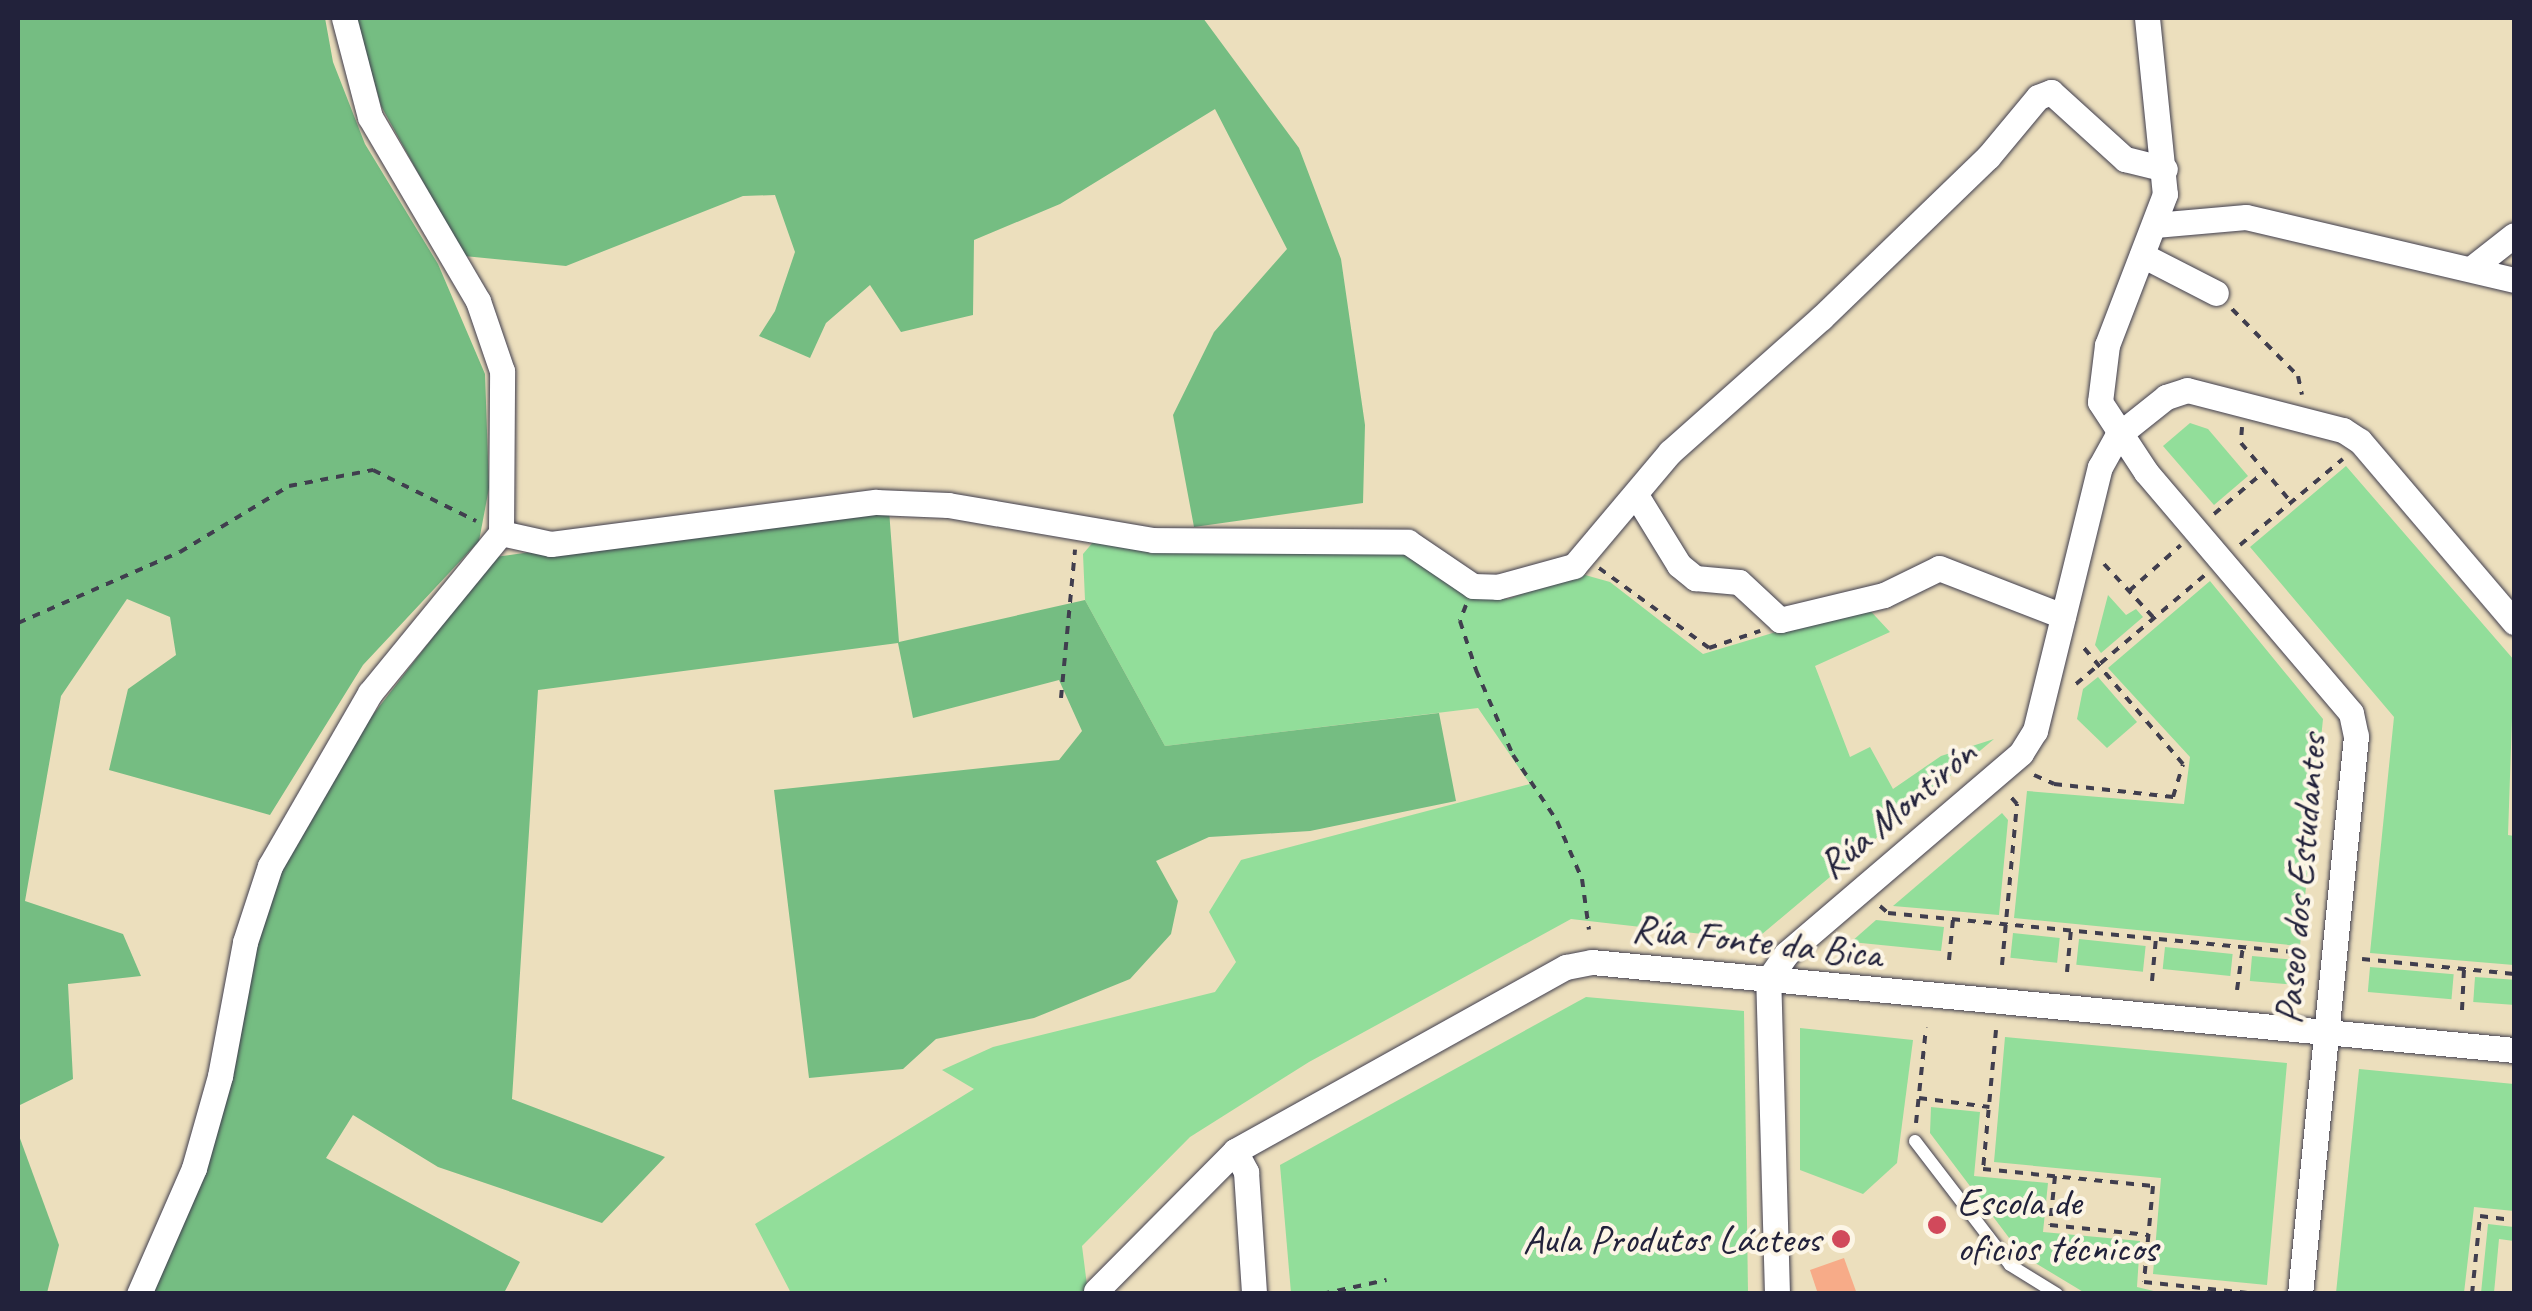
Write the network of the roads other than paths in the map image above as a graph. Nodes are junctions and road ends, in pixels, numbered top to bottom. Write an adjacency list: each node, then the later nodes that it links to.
1 (344, 18): 12 (street)
2 (2147, 18): 3 (street, Paseo dos Estudantes)
3 (2165, 169): 4 (street, Paseo dos Estudantes); 11 (street)
4 (2155, 225): 6 (street, Paseo dos Estudantes); 7 (street)
5 (2514, 236): 7 (street)
6 (2142, 255): 9 (street); 10 (street, Paseo dos Estudantes)
7 (2472, 268): 8 (street)
8 (2514, 280)
9 (2216, 293)
10 (2118, 436): 13 (street, Rúa Montirón); 14 (street); 16 (street, Paseo dos Estudantes)
11 (1636, 495): 12 (street); 13 (street)
12 (500, 533): 21 (street)
13 (2064, 616): 15 (street, Rúa Montirón)
14 (2514, 622)
15 (1768, 980): 16 (street, Rúa Fonte da Bica); 19 (street, Rúa Fonte da Bica); 23 (street)
16 (2325, 1032): 17 (street, Rúa Fonte da Bica); 25 (street, Paseo dos Estudantes)
17 (2514, 1050)
18 (1914, 1141): 24 (lane)
19 (1235, 1151): 20 (street, Rúa Fonte da Bica); 22 (street)
20 (1096, 1291)
21 (139, 1294)
22 (1254, 1294)
23 (1777, 1294)
24 (2057, 1294)
25 (2300, 1294)

